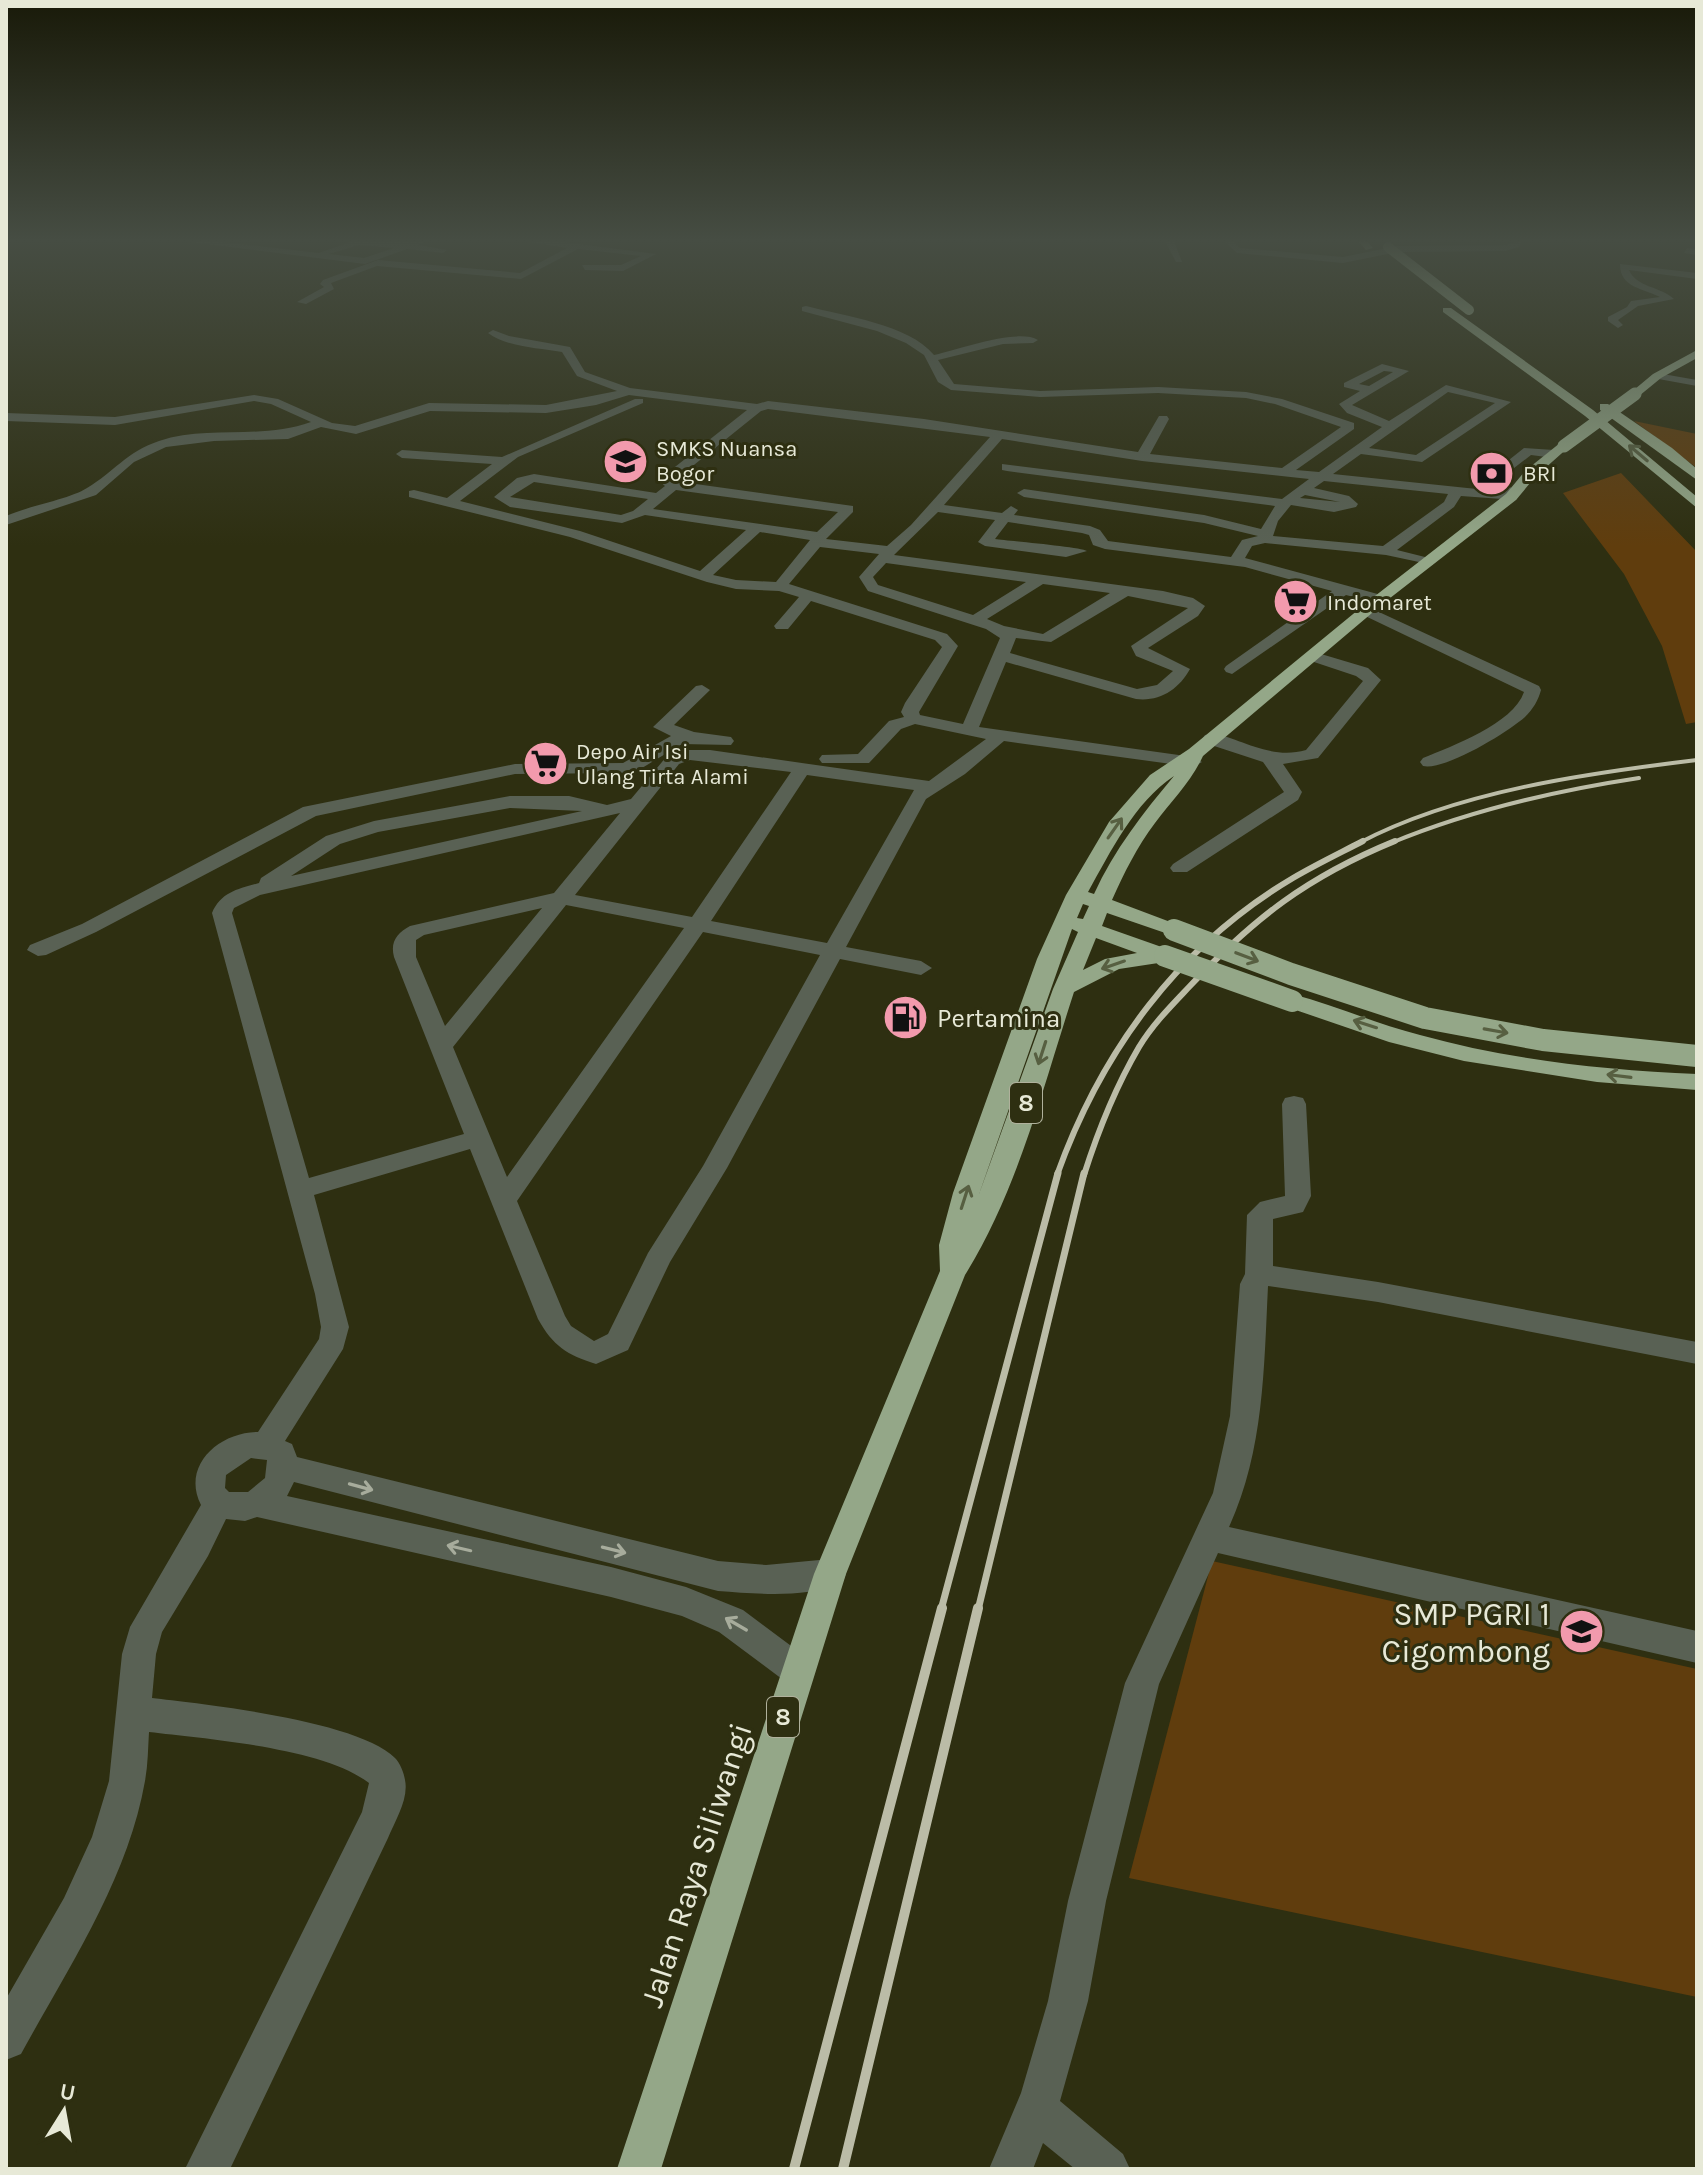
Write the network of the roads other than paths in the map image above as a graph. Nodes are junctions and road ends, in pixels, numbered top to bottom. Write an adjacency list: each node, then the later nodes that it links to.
1 (527, 342): 13 (street)
2 (909, 342): 8 (street)
3 (997, 342): 8 (street)
4 (1492, 342): 42 (highway, one-way to 4)
5 (1515, 342): 6 (highway, bridge)
6 (1519, 345)
7 (1697, 353): 9 (highway)
8 (934, 358): 30 (street)
9 (1676, 373): 10 (street); 11 (street); 22 (highway)
10 (1657, 376): 26 (highway, Jalan Raya Siliwangi / 8, bridge)
11 (1697, 383)
12 (1372, 390): 12 (street); 20 (street)
13 (628, 391): 14 (street); 19 (street)
14 (649, 395): 16 (street); 28 (street)
15 (1590, 396): 33 (highway)
16 (757, 408): 21 (street); 34 (street)
17 (6, 417): 19 (street)
18 (1163, 419): 27 (street)
19 (320, 423): 46 (street)
20 (1391, 425): 24 (street); 24 (street)
21 (999, 434): 23 (street); 43 (street)
22 (1595, 442)
23 (1095, 449): 27 (street); 31 (street)
24 (1360, 450): 32 (street)
25 (402, 454): 28 (street)
26 (1561, 455): 37 (highway, Jalan Raya Siliwangi / 8); 37 (street)
27 (1142, 457): 30 (street)
28 (503, 461): 41 (street)
29 (1007, 467): 31 (street)
30 (1285, 472): 32 (street)
31 (1070, 475): 40 (street)
32 (1324, 476): 35 (street); 36 (street)
33 (1697, 476)
34 (673, 486): 39 (street); 49 (street)
35 (1302, 490): 40 (street); 40 (street)
36 (1457, 490): 37 (street); 51 (street)
37 (1516, 493): 54 (highway, Jalan Raya Siliwangi / 8)
38 (414, 494): 41 (street)
39 (659, 497): 44 (street); 44 (street)
40 (1286, 502): 48 (street)
41 (449, 503): 56 (street)
42 (1697, 504)
43 (933, 507): 45 (street); 52 (street)
44 (642, 511): 47 (street)
45 (1005, 518): 48 (street); 50 (street); 53 (street)
46 (6, 521)
47 (757, 528): 49 (street); 56 (street)
48 (1266, 536): 51 (street); 53 (street)
49 (818, 539): 52 (street); 58 (street)
50 (1080, 551)
51 (1386, 551): 54 (street)
52 (887, 554): 55 (street); 61 (street)
53 (1235, 562): 59 (street)
54 (1428, 562): 63 (highway, Jalan Raya Siliwangi / 8)
55 (961, 568): 57 (street); 61 (street)
56 (704, 575): 58 (street)
57 (1041, 579): 60 (street); 64 (street)
58 (780, 586): 62 (street)
59 (1344, 589): 63 (street); 69 (street)
60 (1125, 591): 66 (street); 67 (street)
61 (927, 593): 64 (street)
62 (809, 594): 65 (street); 71 (street)
63 (1373, 605): 68 (highway, Jalan Raya Siliwangi / 8); 78 (street)
64 (975, 620): 66 (street)
65 (782, 626)
66 (1004, 631): 67 (street)
67 (1003, 656): 72 (street)
68 (1311, 656): 74 (highway, Jalan Raya Siliwangi / 8); 77 (street)
69 (1232, 669)
70 (702, 690): 75 (street)
71 (914, 719): 72 (street); 75 (street)
72 (969, 731): 73 (street)
73 (1001, 735): 76 (street); 80 (street)
74 (1211, 739): 76 (highway, Jalan Raya Siliwangi / 8); 77 (street)
75 (693, 743): 79 (street); 81 (street); 93 (street)
76 (1190, 758): 84 (highway, Jalan Raya Siliwangi / 8); 86 (highway, Jalan Raya Siliwangi / 8, one-way to 76)
77 (1269, 758): 83 (street)
78 (1429, 762)
79 (802, 769): 80 (street); 90 (street)
80 (930, 787): 92 (street)
81 (636, 804): 82 (street); 87 (street)
82 (607, 811): 85 (street); 85 (street)
83 (1180, 868)
84 (1115, 870): 88 (highway, Jalan Raya Siliwangi / 8); 89 (highway)
85 (257, 890): 102 (street)
86 (1076, 895): 88 (highway); 91 (highway, Jalan Raya Siliwangi / 8)
87 (560, 898): 90 (street); 97 (street); 97 (street)
88 (1100, 903): 89 (highway); 91 (highway, Jalan Raya Siliwangi / 8)
89 (1142, 918): 98 (highway, one-way to 98, bridge)
90 (698, 924): 92 (street); 103 (street)
91 (1077, 924): 94 (highway); 96 (highway, Jalan Raya Siliwangi / 8); 104 (highway, Jalan Raya Siliwangi / 8, one-way to 91)
92 (833, 949): 95 (street); 103 (street)
93 (38, 950)
94 (1165, 956): 96 (highway, one-way to 96); 99 (highway, one-way to 94, bridge)
95 (921, 968)
96 (1066, 987): 104 (highway, Jalan Raya Siliwangi / 8, one-way to 104)
97 (441, 1046): 101 (street)
98 (1697, 1056)
99 (1697, 1082)
100 (1294, 1104): 105 (street)
101 (479, 1138): 102 (street); 103 (street)
102 (299, 1190): 107 (street)
103 (505, 1199)
104 (952, 1273): 112 (highway, Jalan Raya Siliwangi / 8)
105 (1259, 1274): 106 (street); 110 (street)
106 (1697, 1353)
107 (276, 1456): 108 (street); 108 (street); 109 (street, one-way to 109)
108 (238, 1504): 111 (street, one-way to 108); 115 (street)
109 (512, 1524): 111 (street); 112 (street, one-way to 112)
110 (1207, 1536): 113 (street); 117 (street)
111 (494, 1556): 114 (street, one-way to 111)
112 (830, 1574): 114 (highway, Jalan Raya Siliwangi / 8)
113 (1697, 1647)
114 (798, 1671): 119 (highway, Jalan Raya Siliwangi / 8)
115 (134, 1713): 116 (street); 118 (street)
116 (6, 2039)
117 (1035, 2108): 120 (street); 121 (street)
118 (207, 2169)
119 (639, 2169)
120 (1011, 2169)
121 (1108, 2169)

